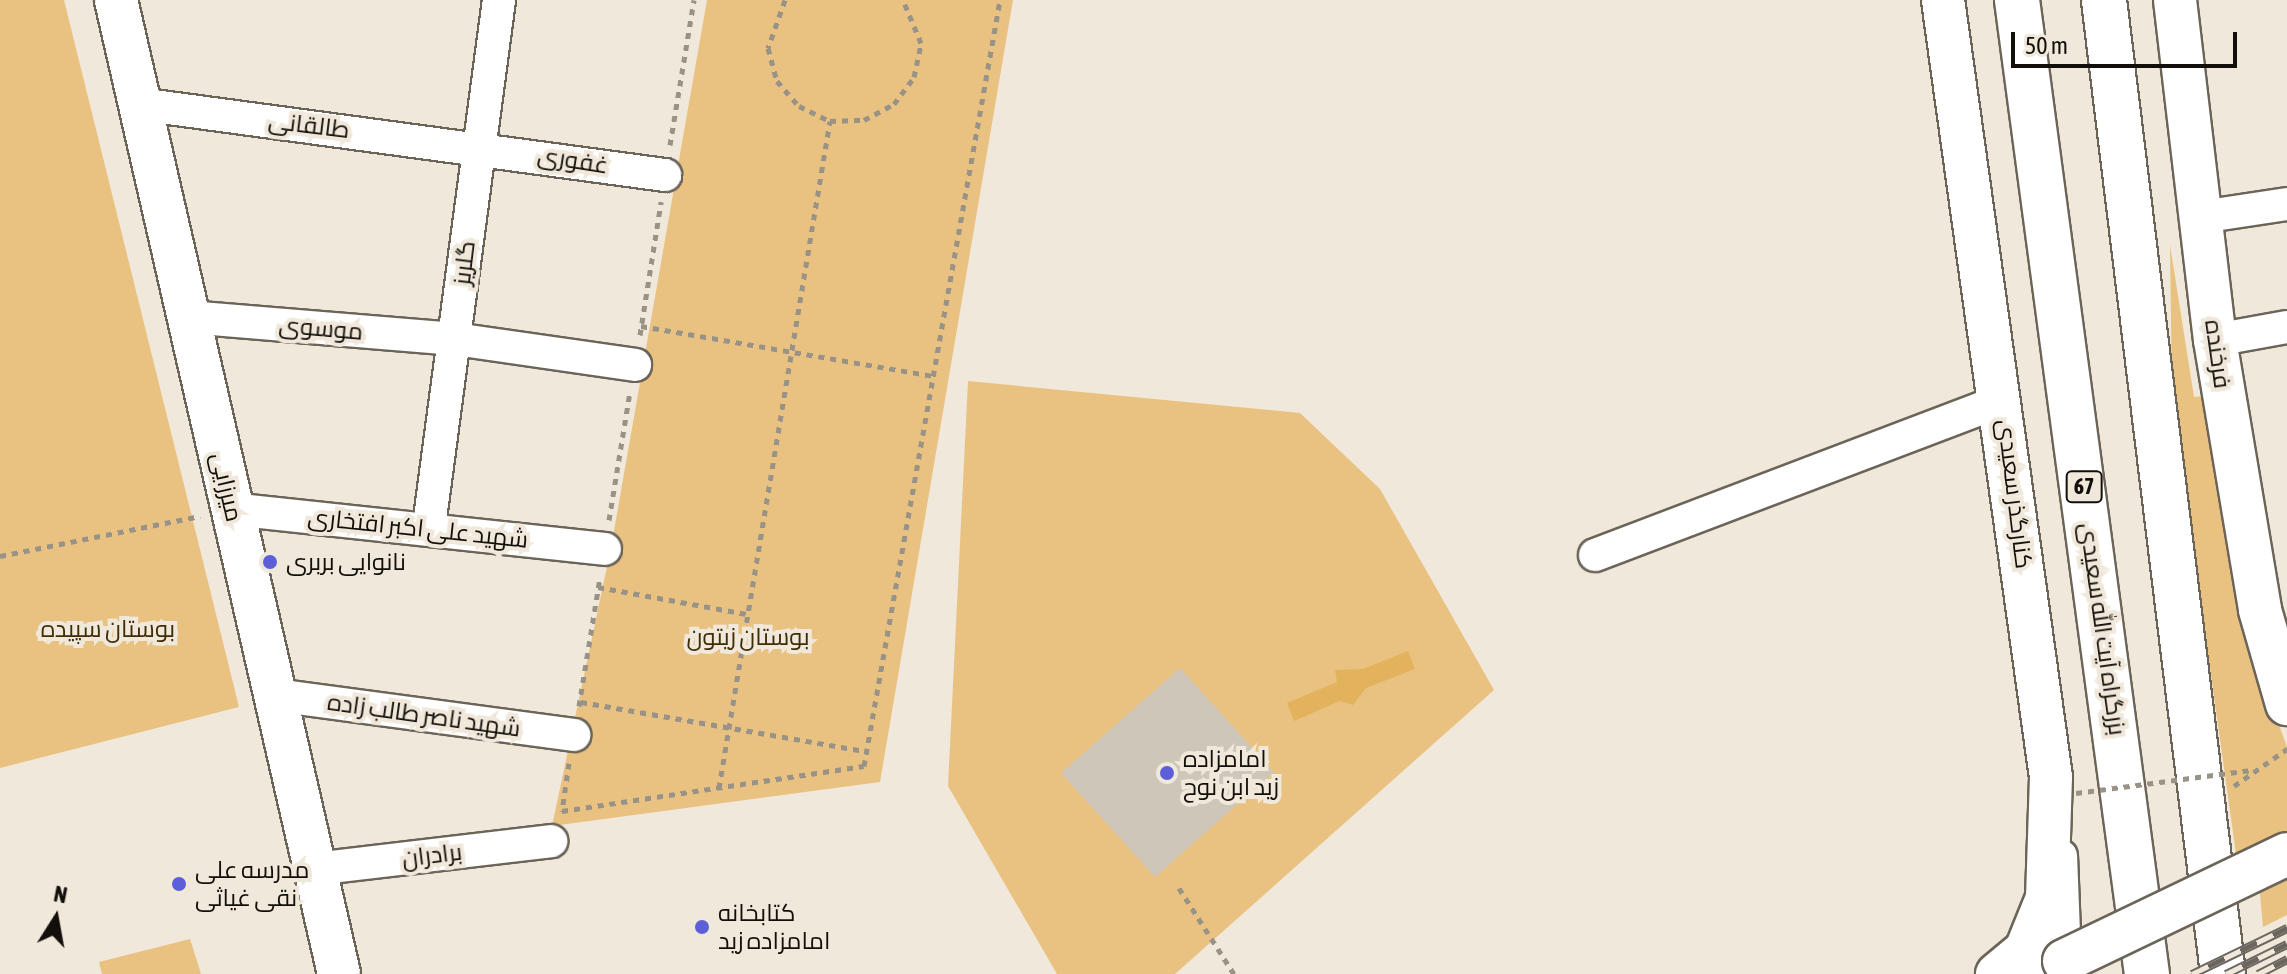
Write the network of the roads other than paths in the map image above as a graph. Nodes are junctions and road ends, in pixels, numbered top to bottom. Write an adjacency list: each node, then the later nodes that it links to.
1 (116, 0): 7 (main road, میرزایی)
2 (499, 0): 8 (street, گلریز)
3 (1943, 0): 17 (main road, کنارگذر سعیدی)
4 (2017, 0): 32 (highway, بزرگراه آیت الله سعیدی / 67)
5 (2104, 0): 33 (highway)
6 (2175, 0): 11 (main road, فرخنده)
7 (139, 104): 8 (street, طالقانی); 12 (main road, میرزایی)
8 (480, 146): 9 (street, غفوری); 14 (street, گلریز)
9 (665, 175)
10 (2287, 204): 11 (street)
11 (2201, 217): 15 (main road, فرخنده)
12 (188, 317): 14 (street, موسوی); 18 (main road, میرزایی)
13 (2287, 327): 15 (street)
14 (455, 339): 16 (street, موسوی); 19 (street, گلریز)
15 (2215, 340): 23 (main road, فرخنده)
16 (635, 365)
17 (2003, 400): 21 (street); 25 (main road, کنارگذر سعیدی)
18 (232, 509): 19 (street, شهید علی اکبر افتخاری); 22 (main road, میرزایی)
19 (429, 526): 20 (street, شهید علی اکبر افتخاری)
20 (605, 549)
21 (1595, 555)
22 (275, 695): 24 (street, شهید ناصر طالب زاده); 28 (main road, میرزایی)
23 (2287, 704)
24 (574, 735)
25 (2051, 839): 30 (main road, کنارگذر سعیدی); 31 (street)
26 (551, 841): 28 (street, برادران)
27 (2287, 854): 31 (main road, bridge)
28 (314, 869): 29 (main road, میرزایی)
29 (339, 974)
30 (1997, 974)
31 (2035, 974)
32 (2147, 974)
33 (2223, 974)

